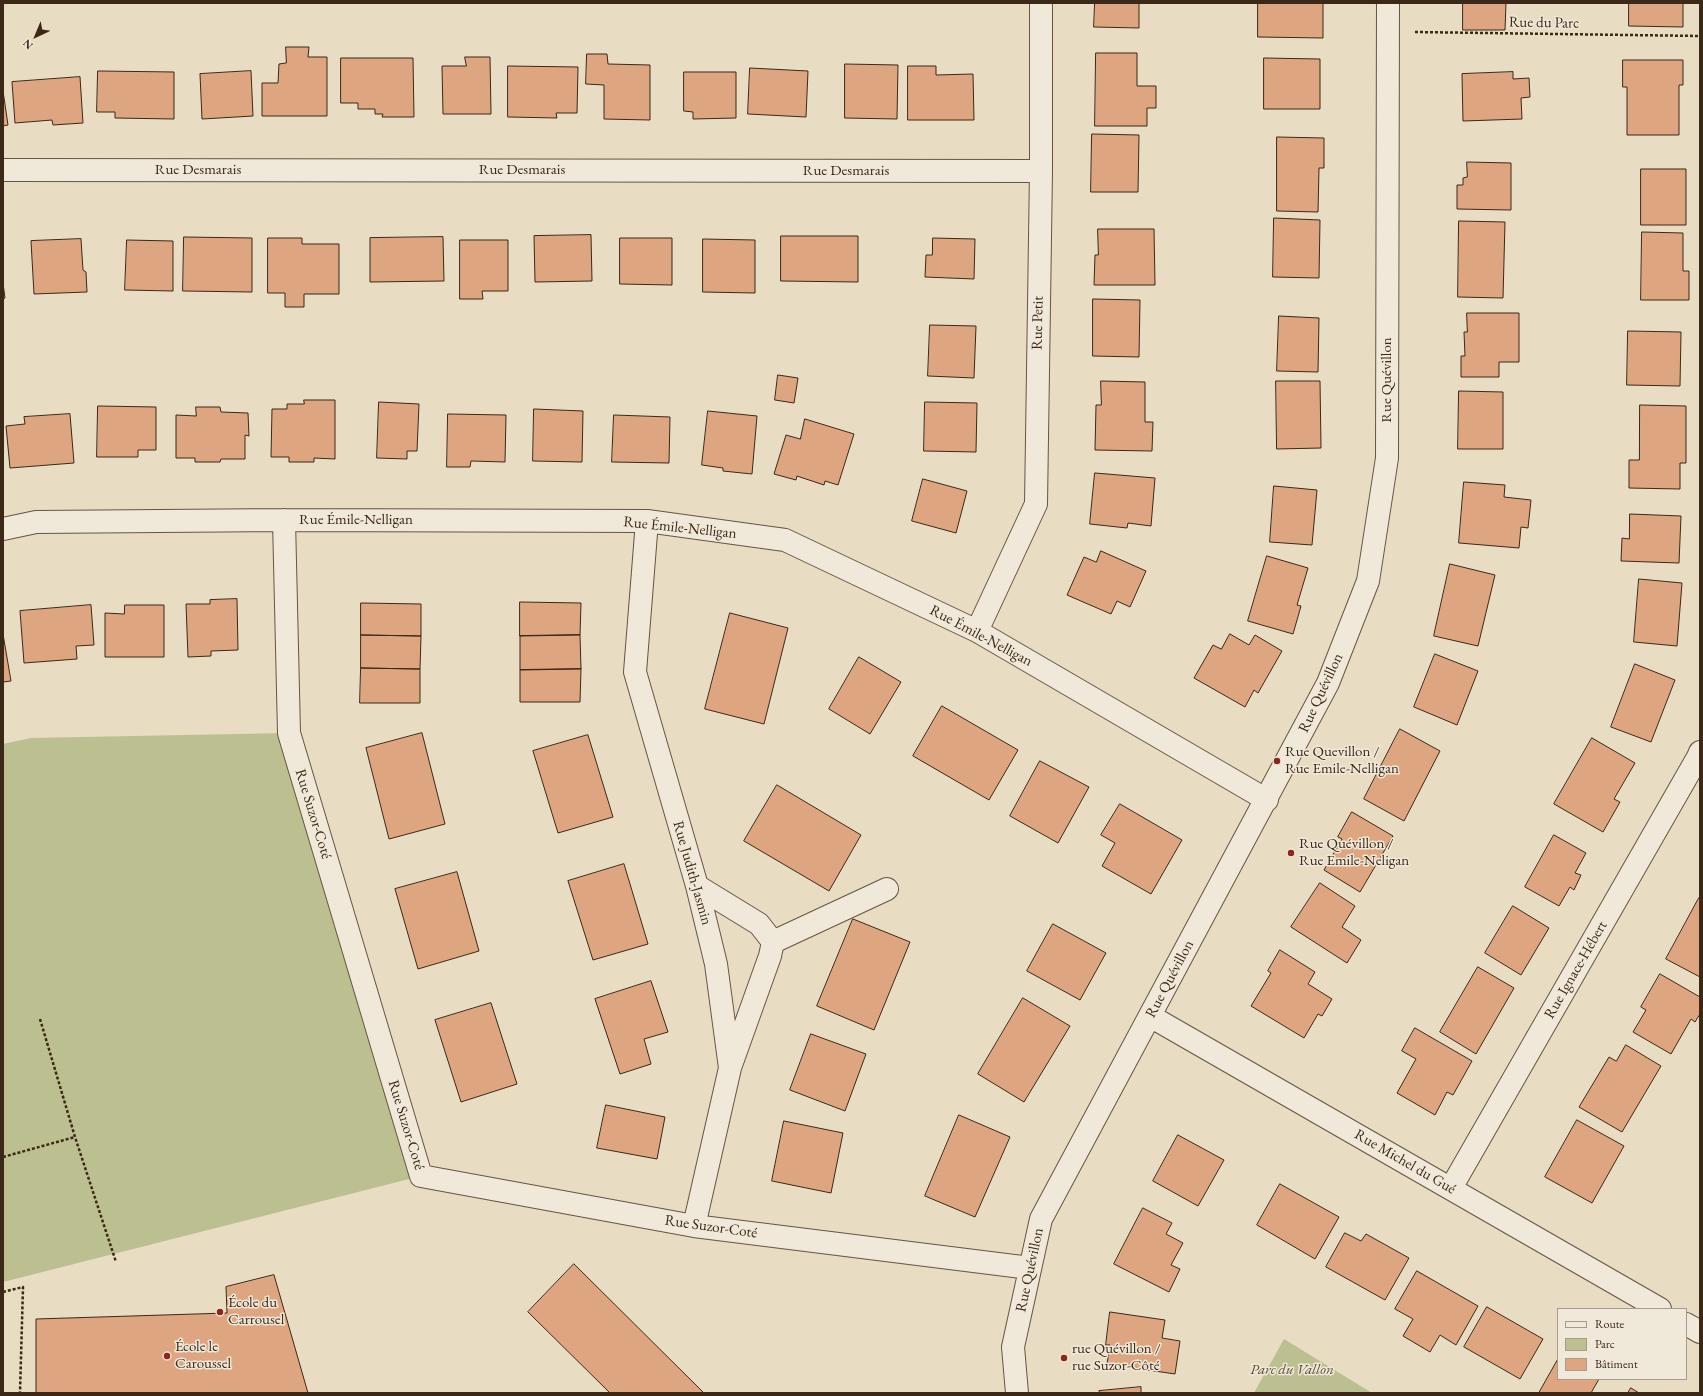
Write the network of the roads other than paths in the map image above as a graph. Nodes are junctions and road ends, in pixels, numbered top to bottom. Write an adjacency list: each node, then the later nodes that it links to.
1 (1041, 3): 4 (street, Rue Petit)
2 (1388, 3): 10 (street, Rue Quévillon)
3 (3, 170): 4 (street, Rue Desmarais)
4 (1041, 171): 8 (street, Rue Petit)
5 (284, 520): 6 (street, Rue Émile-Nelligan); 7 (street, Rue Émile-Nelligan); 17 (street, Rue Suzor-Coté)
6 (647, 521): 8 (street, Rue Émile-Nelligan); 11 (street, Rue Judith-Jasmin)
7 (3, 529)
8 (977, 631): 10 (street, Rue Émile-Nelligan)
9 (1700, 752): 16 (street, Rue Ignace-Hébert)
10 (1267, 800): 14 (street, Rue Quévillon)
11 (697, 886): 13 (street); 15 (street, Rue Judith-Jasmin)
12 (887, 889): 13 (street)
13 (773, 942): 15 (street)
14 (1150, 1016): 16 (street, Rue Michel du Gué); 18 (street, Rue Quévillon)
15 (730, 1068): 17 (street, Rue Judith-Jasmin)
16 (1451, 1188): 19 (street, Rue Michel du Gué)
17 (694, 1226): 18 (street, Rue Suzor-Coté)
18 (1030, 1268): 22 (street, Rue Quévillon)
19 (1658, 1308)
20 (1687, 1325): 21 (street)
21 (1700, 1332)
22 (1018, 1393)

